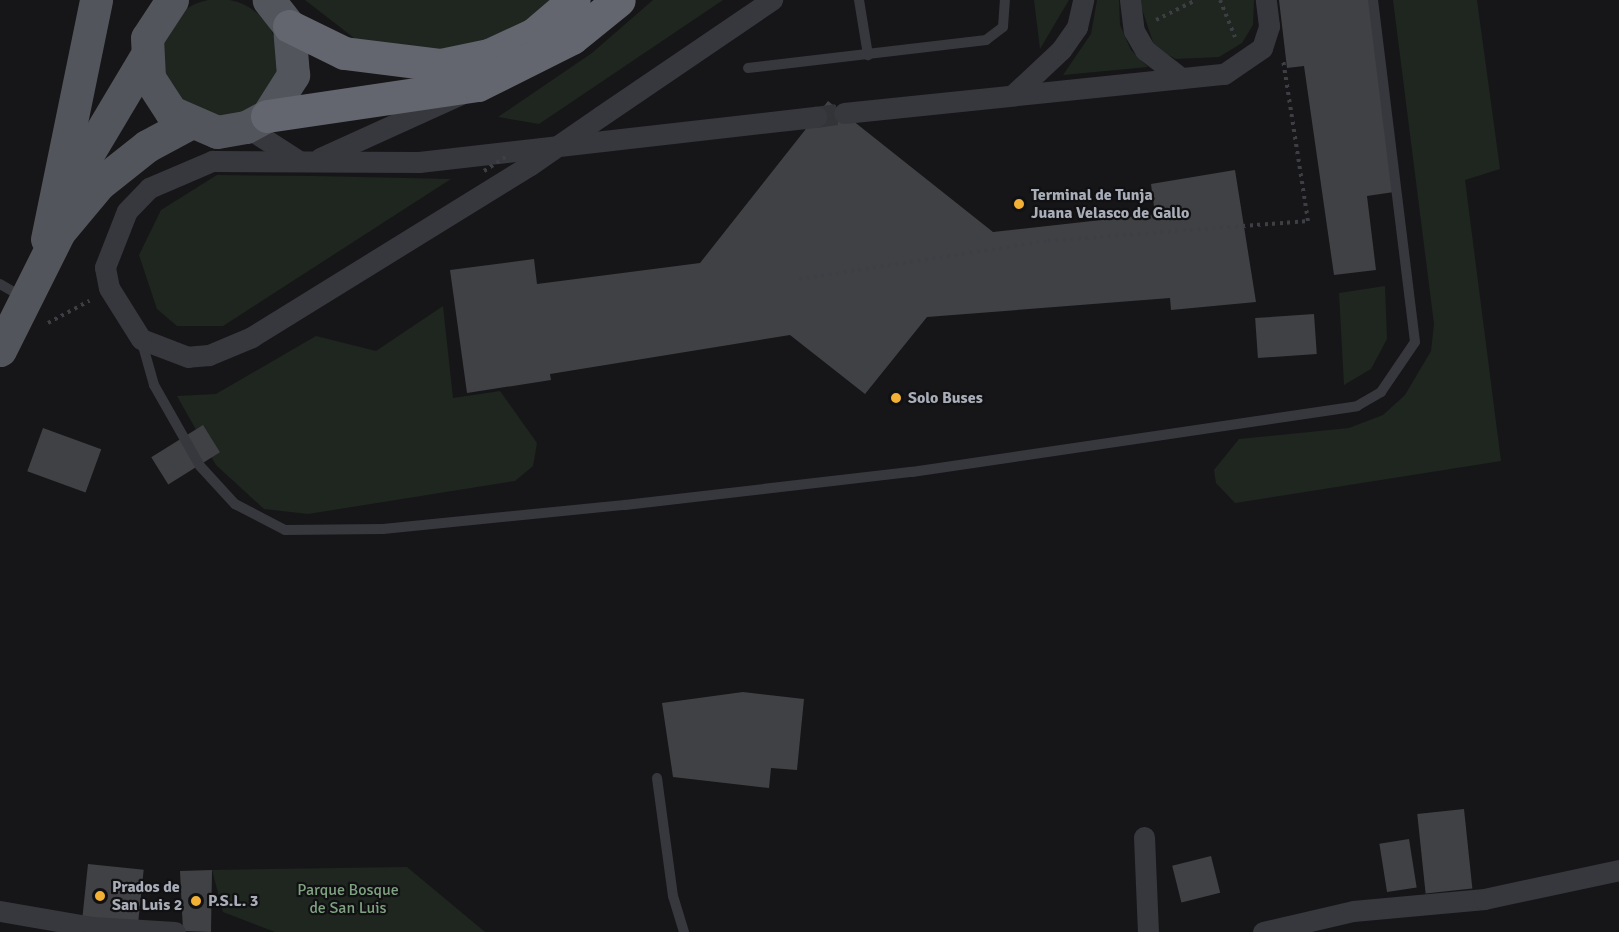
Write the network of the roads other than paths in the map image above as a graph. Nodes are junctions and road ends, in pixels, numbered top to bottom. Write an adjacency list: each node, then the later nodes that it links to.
1 (96, 0): 26 (main road)
2 (172, 0): 14 (main road)
3 (268, 0): 13 (main road)
4 (574, 0): 13 (highway)
5 (619, 0): 18 (highway)
6 (772, 0): 28 (street, bridge)
7 (859, 0): 15 (lane)
8 (1005, 0): 15 (lane)
9 (1083, 0): 19 (street)
10 (1130, 0): 17 (street)
11 (1266, 0): 17 (street)
12 (1373, 0): 28 (lane)
13 (289, 26): 22 (main road)
14 (148, 29): 23 (main road); 26 (main road)
15 (868, 55): 16 (lane)
16 (748, 68)
17 (1181, 78): 19 (street)
18 (478, 85): 22 (highway); 25 (street)
19 (1014, 93): 20 (street)
20 (844, 113)
21 (816, 117): 25 (street)
22 (256, 122): 23 (main road); 24 (street); 25 (street)
23 (188, 124): 27 (main road)
24 (212, 161): 25 (street); 28 (street)
25 (307, 161)
26 (56, 211): 27 (main road)
27 (20, 288): 29 (main road)
28 (141, 339)
29 (4, 342)
30 (657, 778): 35 (lane)
31 (1144, 837): 36 (street)
32 (1619, 870): 37 (street)
33 (0, 911): 34 (street)
34 (176, 932)
35 (684, 932)
36 (1148, 932)
37 (1263, 932)

